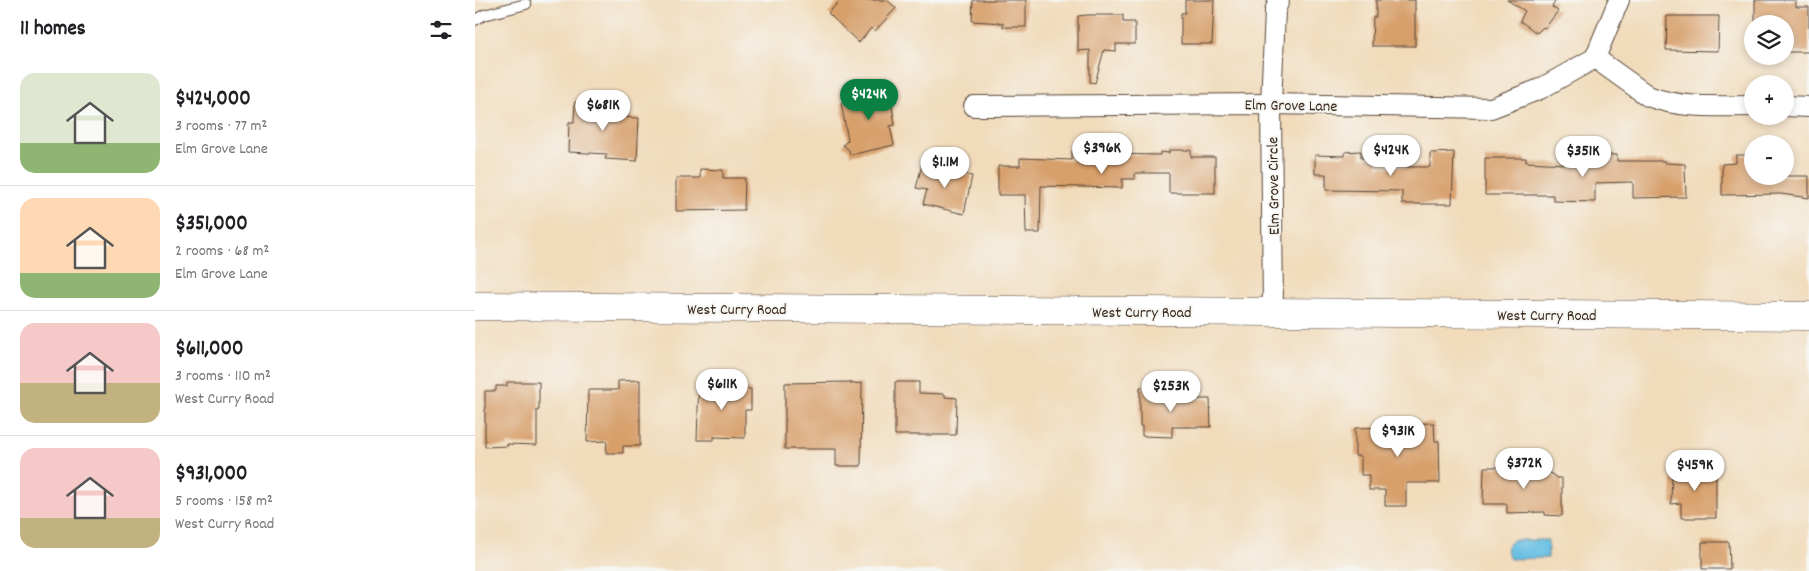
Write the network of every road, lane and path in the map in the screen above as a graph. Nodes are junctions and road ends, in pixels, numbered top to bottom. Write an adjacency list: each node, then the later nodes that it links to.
1 (1279, 0): 6 (street, Elm Grove Circle)
2 (1619, 0): 5 (street)
3 (526, 4): 4 (lane)
4 (475, 20)
5 (1595, 58): 6 (street, Elm Grove Lane); 8 (street)
6 (1271, 104): 7 (street, Elm Grove Lane); 12 (street, Elm Grove Circle)
7 (975, 106)
8 (1744, 106)
9 (1794, 106): 10 (street)
10 (1809, 107)
11 (475, 306): 12 (street, West Curry Road)
12 (1273, 312): 13 (street, West Curry Road)
13 (1809, 316)

